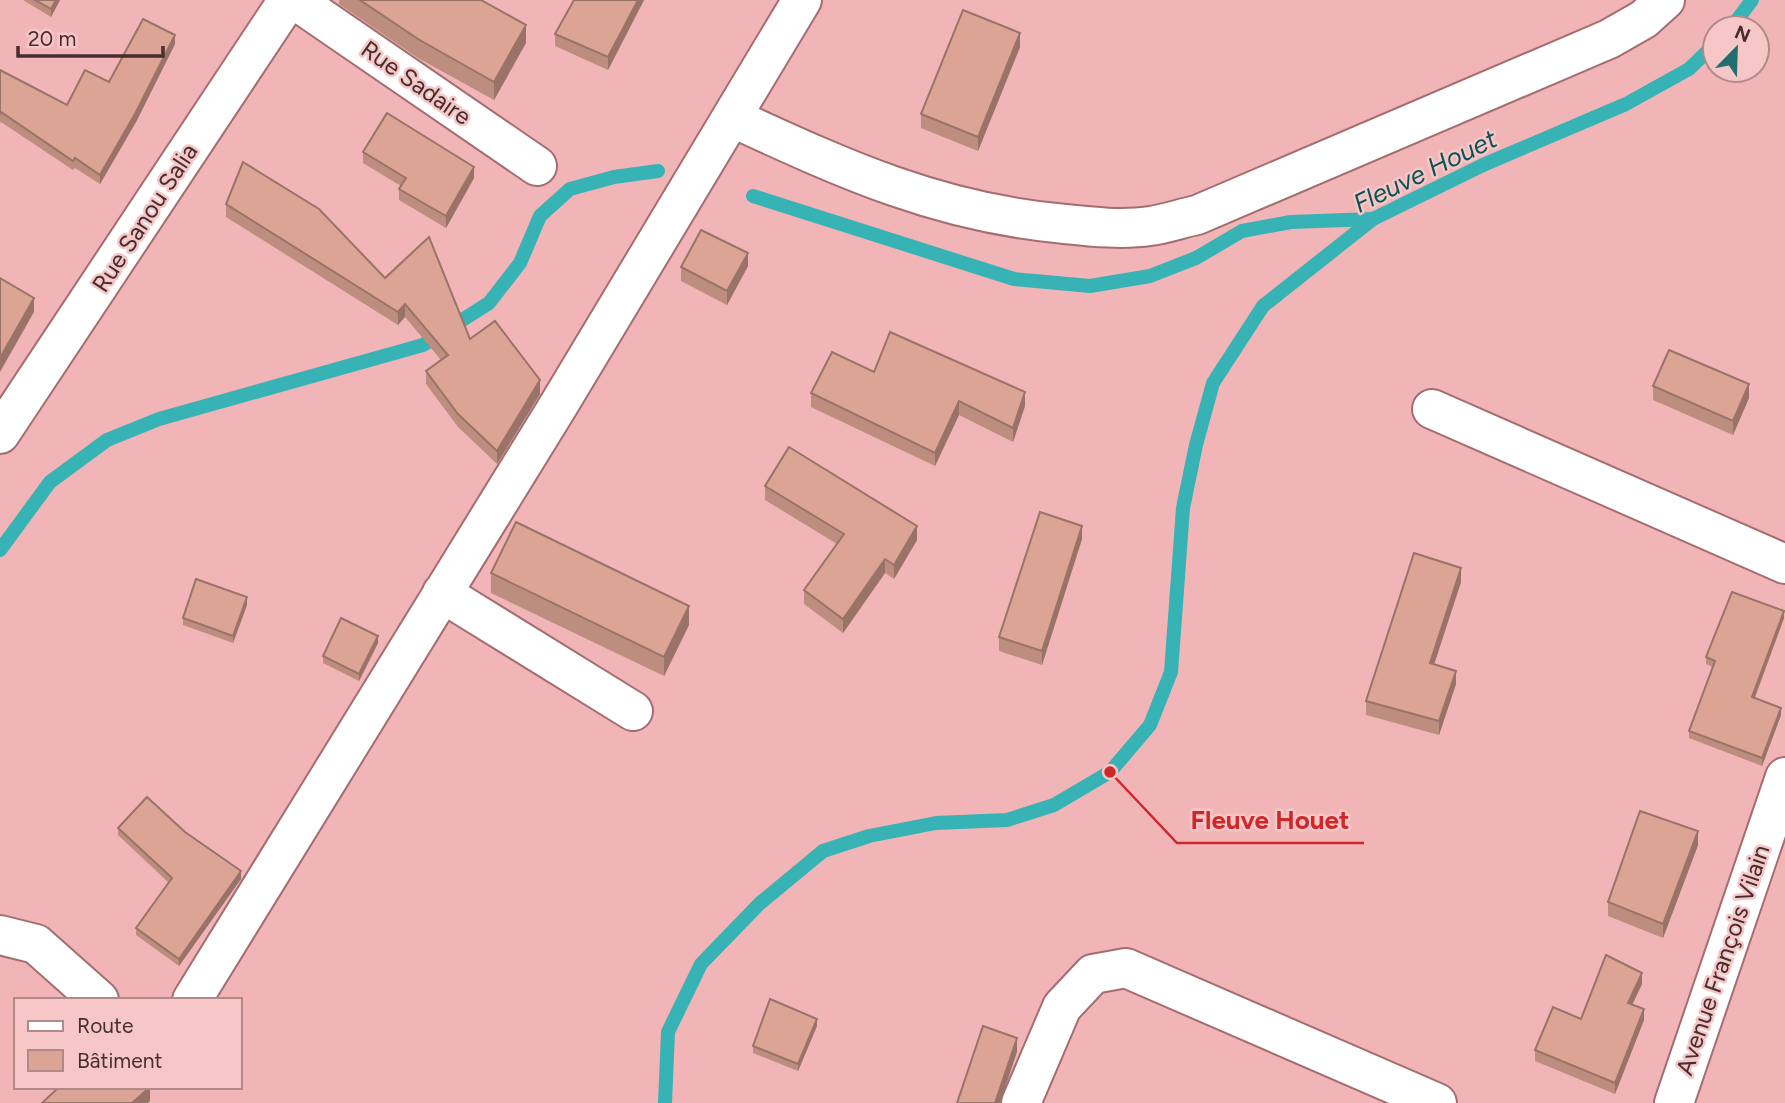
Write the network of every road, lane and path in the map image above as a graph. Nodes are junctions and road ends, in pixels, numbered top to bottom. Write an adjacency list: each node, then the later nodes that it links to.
1 (288, 0): 8 (street, Rue Sanou Salia)
2 (295, 0): 6 (street, Rue Sadaire)
3 (802, 0): 5 (street)
4 (1664, 0): 5 (street)
5 (733, 118): 10 (street)
6 (537, 166)
7 (1432, 409): 9 (street)
8 (0, 434)
9 (1785, 564)
10 (442, 593): 11 (street); 15 (street)
11 (633, 711)
12 (1785, 777): 18 (street, Avenue François Vilain)
13 (0, 935): 14 (street)
14 (97, 998)
15 (193, 998)
16 (1021, 1103): 17 (street)
17 (1437, 1103)
18 (1674, 1103)

